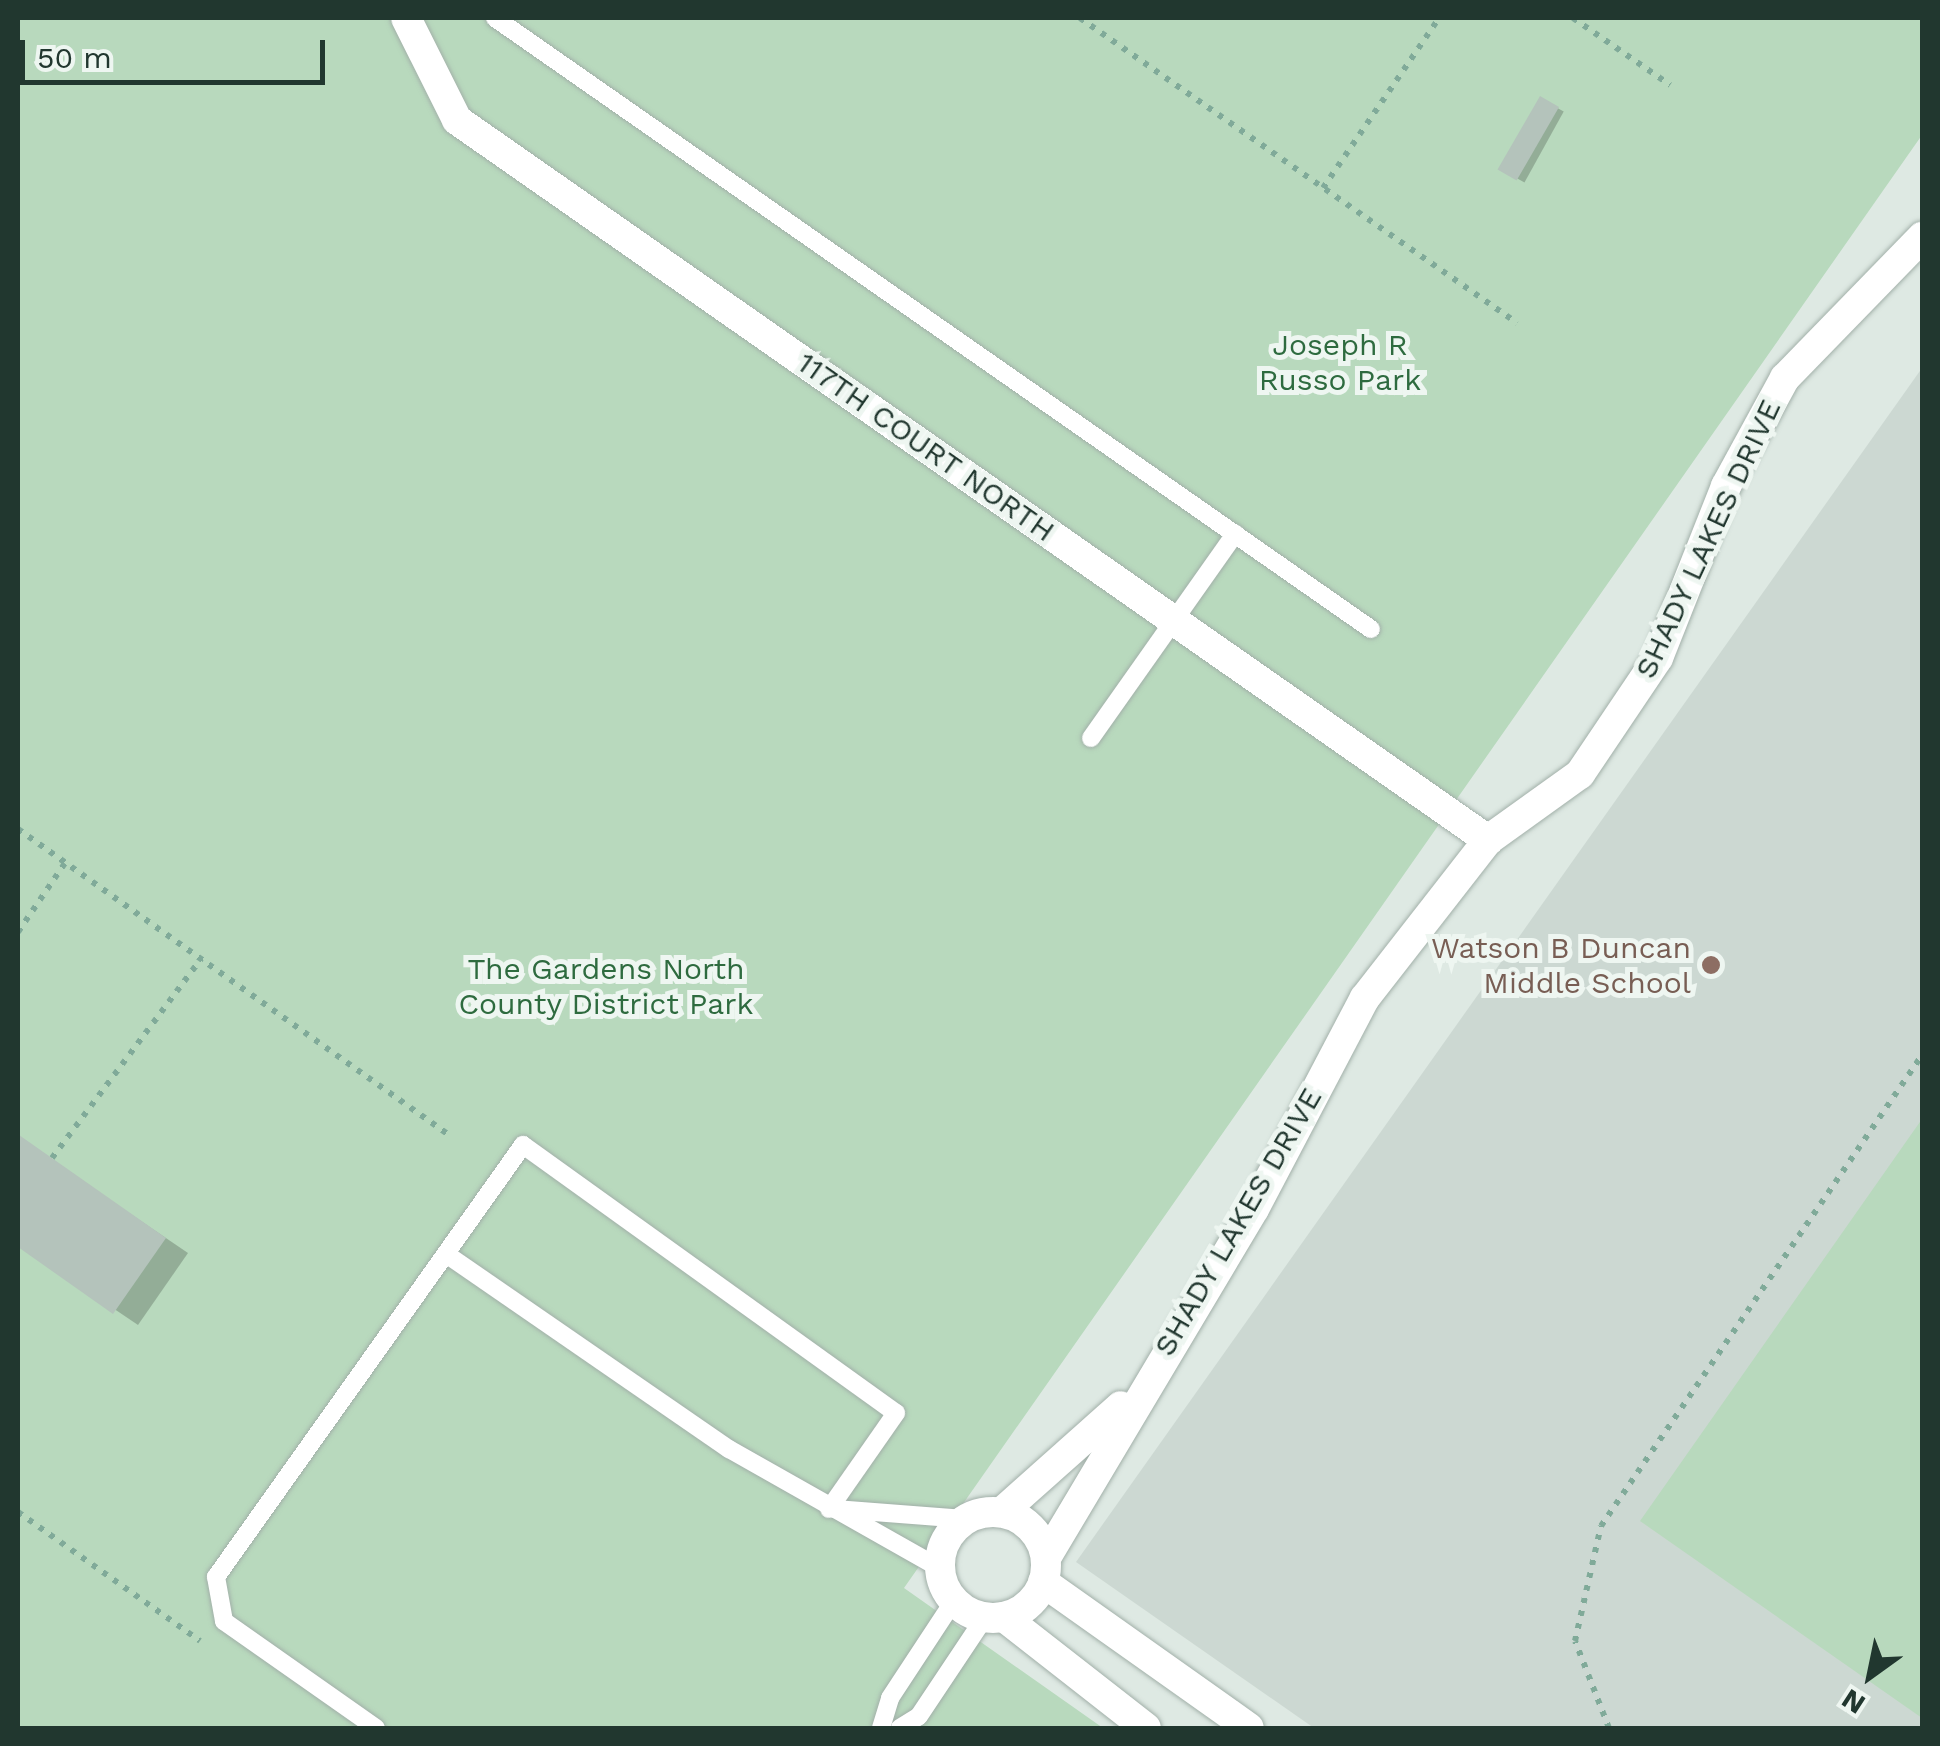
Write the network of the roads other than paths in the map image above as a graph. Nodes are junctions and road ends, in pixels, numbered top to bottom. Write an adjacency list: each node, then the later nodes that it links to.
1 (406, 18): 5 (street, 117TH COURT NORTH)
2 (495, 18): 4 (lane)
3 (1922, 236): 8 (street, SHADY LAKES DRIVE)
4 (1234, 534): 5 (lane); 6 (lane)
5 (1174, 620): 7 (lane); 8 (street, 117TH COURT NORTH)
6 (1372, 628)
7 (1091, 738)
8 (1488, 840): 10 (street, SHADY LAKES DRIVE)
9 (446, 1254): 11 (lane); 11 (lane); 18 (lane)
10 (1138, 1391): 12 (street, SHADY LAKES DRIVE); 15 (street, SHADY LAKES DRIVE)
11 (829, 1509): 13 (lane); 14 (lane)
12 (1002, 1512): 13 (street); 15 (street)
13 (965, 1519): 14 (street)
14 (939, 1568): 16 (street)
15 (1045, 1569): 17 (street); 22 (street)
16 (953, 1602): 17 (street); 19 (lane)
17 (995, 1617): 20 (lane); 21 (street)
18 (376, 1728)
19 (882, 1728)
20 (900, 1728)
21 (1146, 1728)
22 (1250, 1728)

